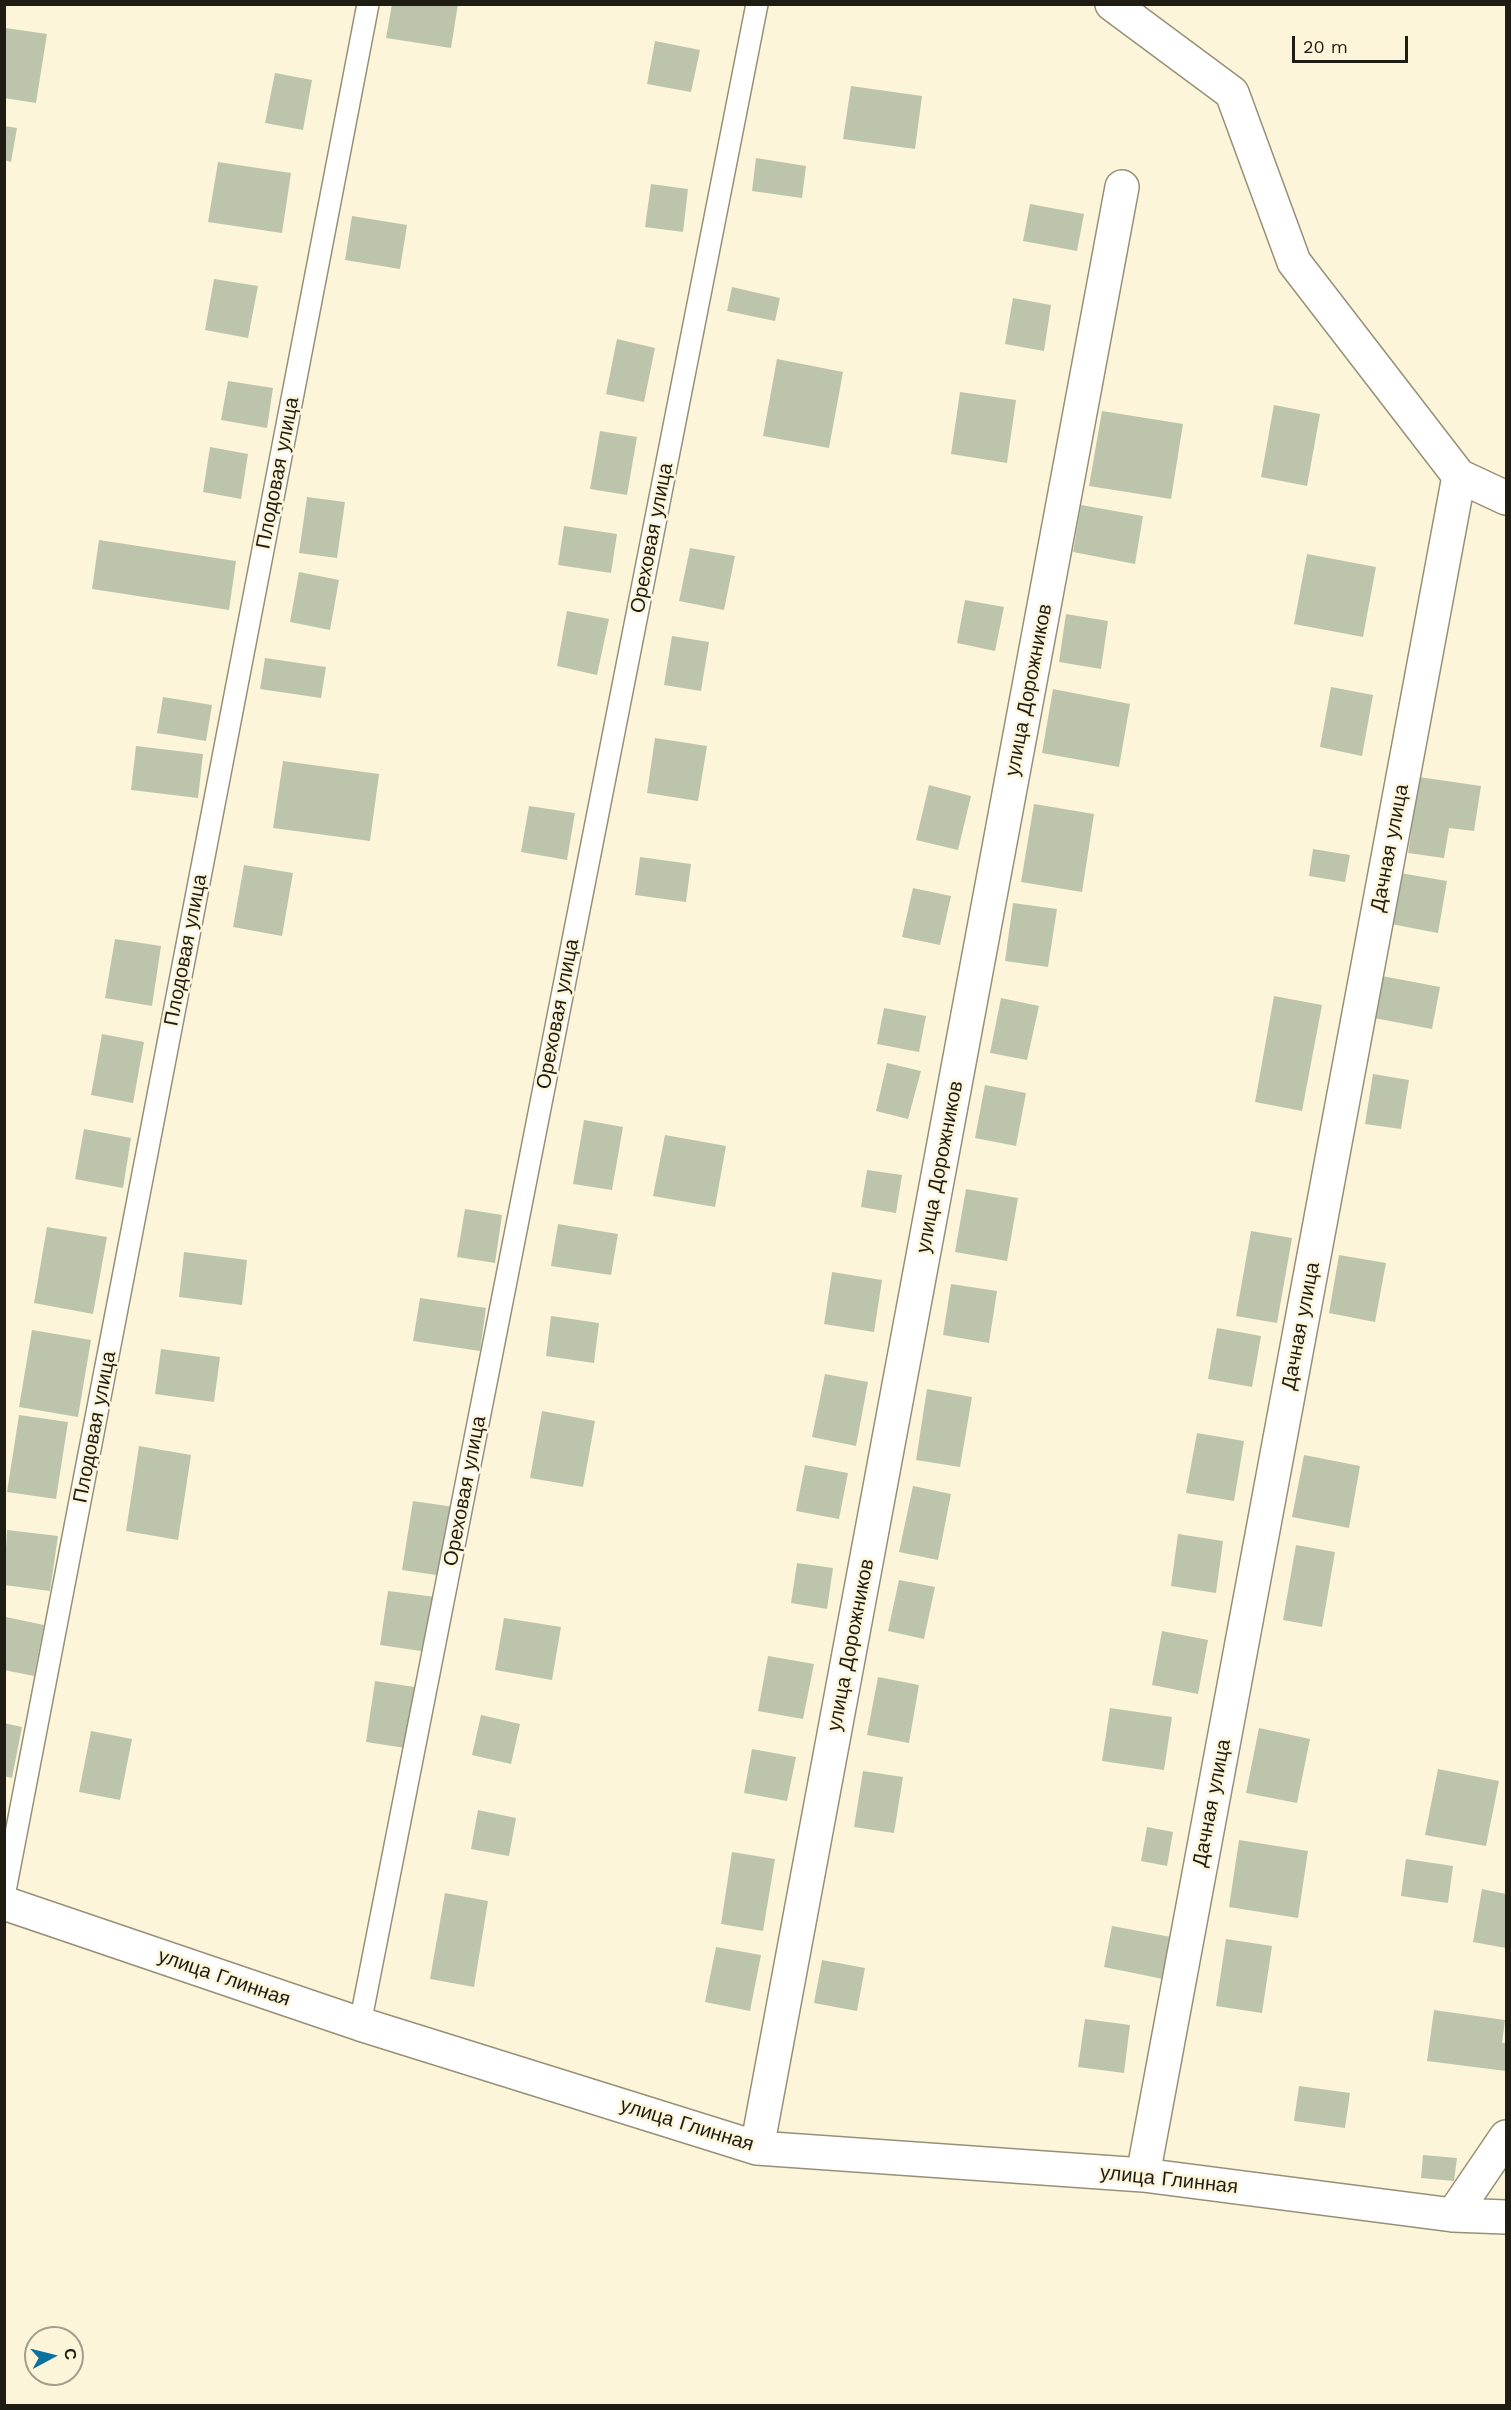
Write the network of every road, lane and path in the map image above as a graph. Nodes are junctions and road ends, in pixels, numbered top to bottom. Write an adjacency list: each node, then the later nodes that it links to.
1 (368, 4): 7 (lane, Плодовая улица)
2 (756, 4): 9 (lane, Ореховая улица)
3 (1112, 4): 5 (street)
4 (1122, 187): 11 (street, улица Дорожников)
5 (1459, 476): 6 (street); 12 (street, Дачная улица)
6 (1506, 498)
7 (4, 1896)
8 (4, 1903): 9 (street, улица Глинная)
9 (360, 2025): 11 (street, улица Глинная)
10 (1506, 2137): 13 (street)
11 (757, 2148): 12 (street, улица Глинная)
12 (1143, 2175): 13 (street, улица Глинная)
13 (1453, 2215): 14 (street, улица Глинная)
14 (1506, 2217)

